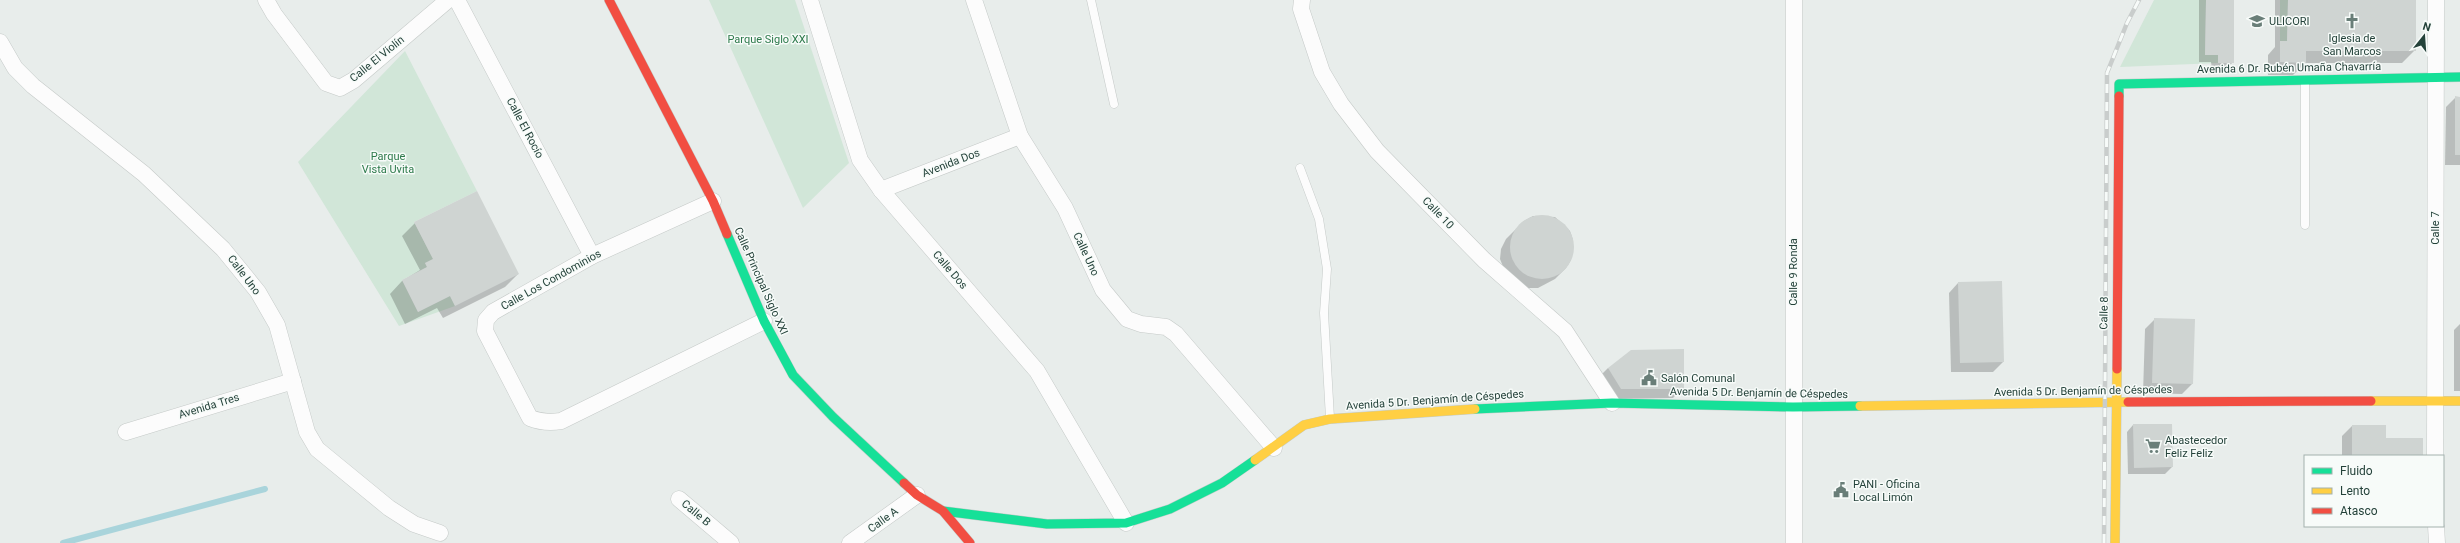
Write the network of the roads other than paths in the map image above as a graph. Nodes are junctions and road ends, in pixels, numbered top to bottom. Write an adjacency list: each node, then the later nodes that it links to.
1 (266, 0): 2 (street, Calle El Violín)
2 (448, 0)
3 (457, 0): 22 (street, Calle El Rocío)
4 (609, 0): 20 (street, Calle Principal Siglo XXI)
5 (810, 0): 19 (street, Calle Dos)
6 (974, 0): 17 (street, Calle Uno)
7 (1091, 0): 16 (lane)
8 (1302, 0): 28 (street, Calle 10)
9 (1794, 0): 29 (street, Calle 9 Ronda)
10 (2436, 0): 12 (street, Calle 7)
11 (0, 42): 24 (street, Calle Uno)
12 (2436, 77): 13 (street, Avenida 6 Dr. Rubén Umaña Chavarría); 14 (street, Avenida 6 Dr. Rubén Umaña Chavarría); 25 (street, Calle 7)
13 (2460, 77)
14 (2305, 80): 15 (street, Avenida 6 Dr. Rubén Umaña Chavarría); 21 (lane)
15 (2119, 84): 27 (street, Calle 8)
16 (1114, 104)
17 (1020, 136): 19 (street, Avenida Dos); 32 (street, Calle Uno)
18 (1300, 168): 30 (lane)
19 (882, 190): 37 (street, Calle Dos)
20 (713, 201): 22 (street, Calle Los Condominios); 23 (street, Calle Principal Siglo XXI)
21 (2305, 225)
22 (592, 256): 23 (street, Calle Los Condominios)
23 (764, 321): 34 (street, Calle Principal Siglo XXI)
24 (293, 381): 31 (street, Avenida Tres); 39 (street, Calle Uno)
25 (2435, 401): 26 (street, Avenida 5 Dr. Benjamín de Céspedes); 27 (street, Avenida 5 Dr. Benjamín de Céspedes); 33 (street, Calle 7)
26 (2460, 401)
27 (2115, 402): 29 (street, Avenida 5 Dr. Benjamín de Céspedes); 44 (street, Calle 8)
28 (1612, 403): 29 (street, Avenida 5 Dr. Benjamín de Céspedes); 30 (street, Avenida 5 Dr. Benjamín de Céspedes)
29 (1793, 407): 43 (street, Calle 9 Ronda)
30 (1330, 419): 32 (street, Avenida 5 Dr. Benjamín de Céspedes)
31 (126, 432)
32 (1274, 448): 37 (street, Avenida 5 Dr. Benjamín de Céspedes)
33 (2436, 455)
34 (917, 495): 36 (street, Calle Principal Siglo XXI); 41 (street, Calle A)
35 (678, 498): 40 (street, Calle B)
36 (943, 511): 37 (street, Avenida 5 Dr. Benjamín de Céspedes); 42 (street, Calle Principal Siglo XXI)
37 (1126, 523)
38 (2436, 527): 45 (street)
39 (440, 533)
40 (731, 543)
41 (850, 543)
42 (970, 543)
43 (1794, 543)
44 (2115, 543)
45 (2437, 543)

